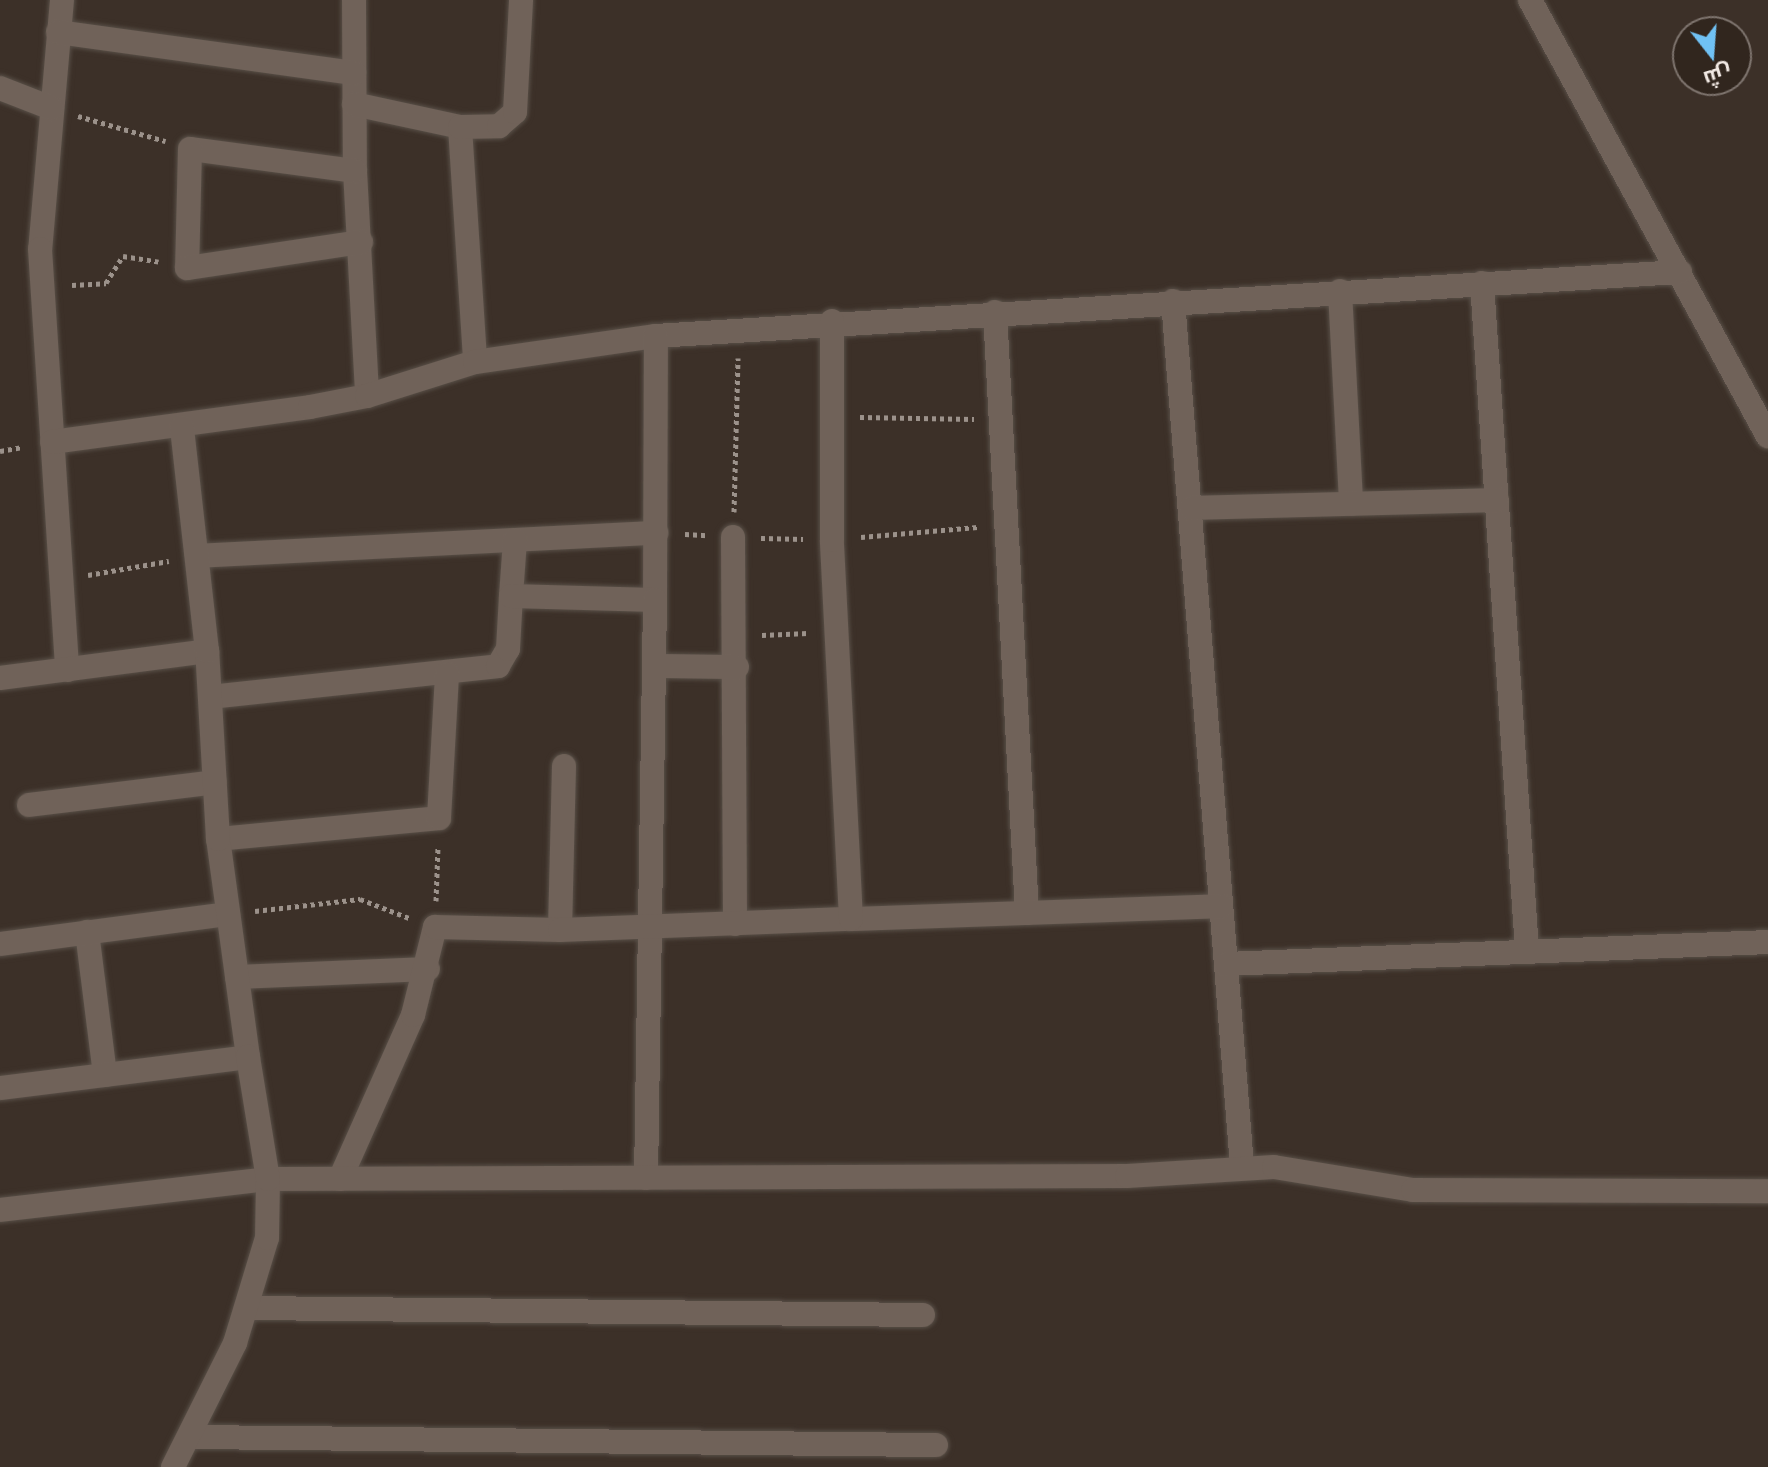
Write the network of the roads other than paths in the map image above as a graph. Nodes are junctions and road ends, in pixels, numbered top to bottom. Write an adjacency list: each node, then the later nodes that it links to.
1 (62, 0): 5 (street)
2 (354, 0): 6 (street)
3 (521, 0): 10 (street)
4 (1530, 0): 13 (street)
5 (58, 32): 6 (street); 9 (street)
6 (354, 73): 8 (street)
7 (0, 88): 9 (street)
8 (354, 104): 10 (street); 11 (street)
9 (51, 108): 24 (street)
10 (460, 127): 20 (street)
11 (355, 171): 12 (street); 12 (street)
12 (361, 242): 21 (street)
13 (1680, 272): 14 (street); 23 (street)
14 (1482, 283): 15 (street); 25 (street)
15 (1340, 291): 16 (street); 26 (street)
16 (1173, 301): 17 (street); 27 (street)
17 (995, 312): 18 (street); 46 (street)
18 (832, 321): 19 (street); 48 (street)
19 (656, 336): 20 (street); 28 (street)
20 (475, 362): 21 (street)
21 (367, 396): 22 (street)
22 (182, 427): 24 (street); 31 (street)
23 (1768, 436)
24 (52, 442): 37 (street)
25 (1497, 500): 26 (street); 55 (street)
26 (1351, 504): 27 (street)
27 (1191, 508): 45 (street)
28 (656, 533): 30 (street); 33 (street)
29 (733, 537): 36 (street)
30 (515, 540): 31 (street); 32 (street)
31 (197, 556): 34 (street)
32 (511, 596): 33 (street); 38 (street)
33 (655, 600): 35 (street)
34 (207, 651): 37 (street); 40 (street)
35 (655, 666): 36 (street); 50 (street)
36 (737, 667): 49 (street)
37 (67, 670): 39 (street)
38 (447, 674): 40 (street); 44 (street)
39 (0, 678)
40 (210, 697): 42 (street)
41 (564, 766): 51 (street)
42 (215, 782): 43 (street); 44 (street)
43 (29, 805)
44 (218, 839): 47 (street)
45 (1221, 906): 46 (street); 56 (street)
46 (1027, 913): 48 (street)
47 (228, 914): 52 (street); 58 (street)
48 (851, 919): 49 (street)
49 (735, 924): 50 (street)
50 (647, 926): 51 (street); 63 (street)
51 (560, 930): 57 (street)
52 (87, 932): 54 (street); 60 (street)
53 (1768, 942): 55 (street)
54 (0, 944)
55 (1527, 950): 56 (street)
56 (1226, 964): 62 (street)
57 (428, 969): 58 (street); 65 (street)
58 (237, 977): 59 (street)
59 (248, 1057): 60 (street); 64 (street)
60 (105, 1075): 61 (street)
61 (0, 1088)
62 (1242, 1167): 63 (street); 66 (street)
63 (646, 1178): 65 (street)
64 (268, 1179): 65 (street); 67 (street); 68 (street)
65 (340, 1179)
66 (1768, 1191)
67 (0, 1210)
68 (247, 1308): 69 (street); 70 (street)
69 (923, 1315)
70 (192, 1437): 71 (street); 72 (street)
71 (936, 1445)
72 (173, 1467)

